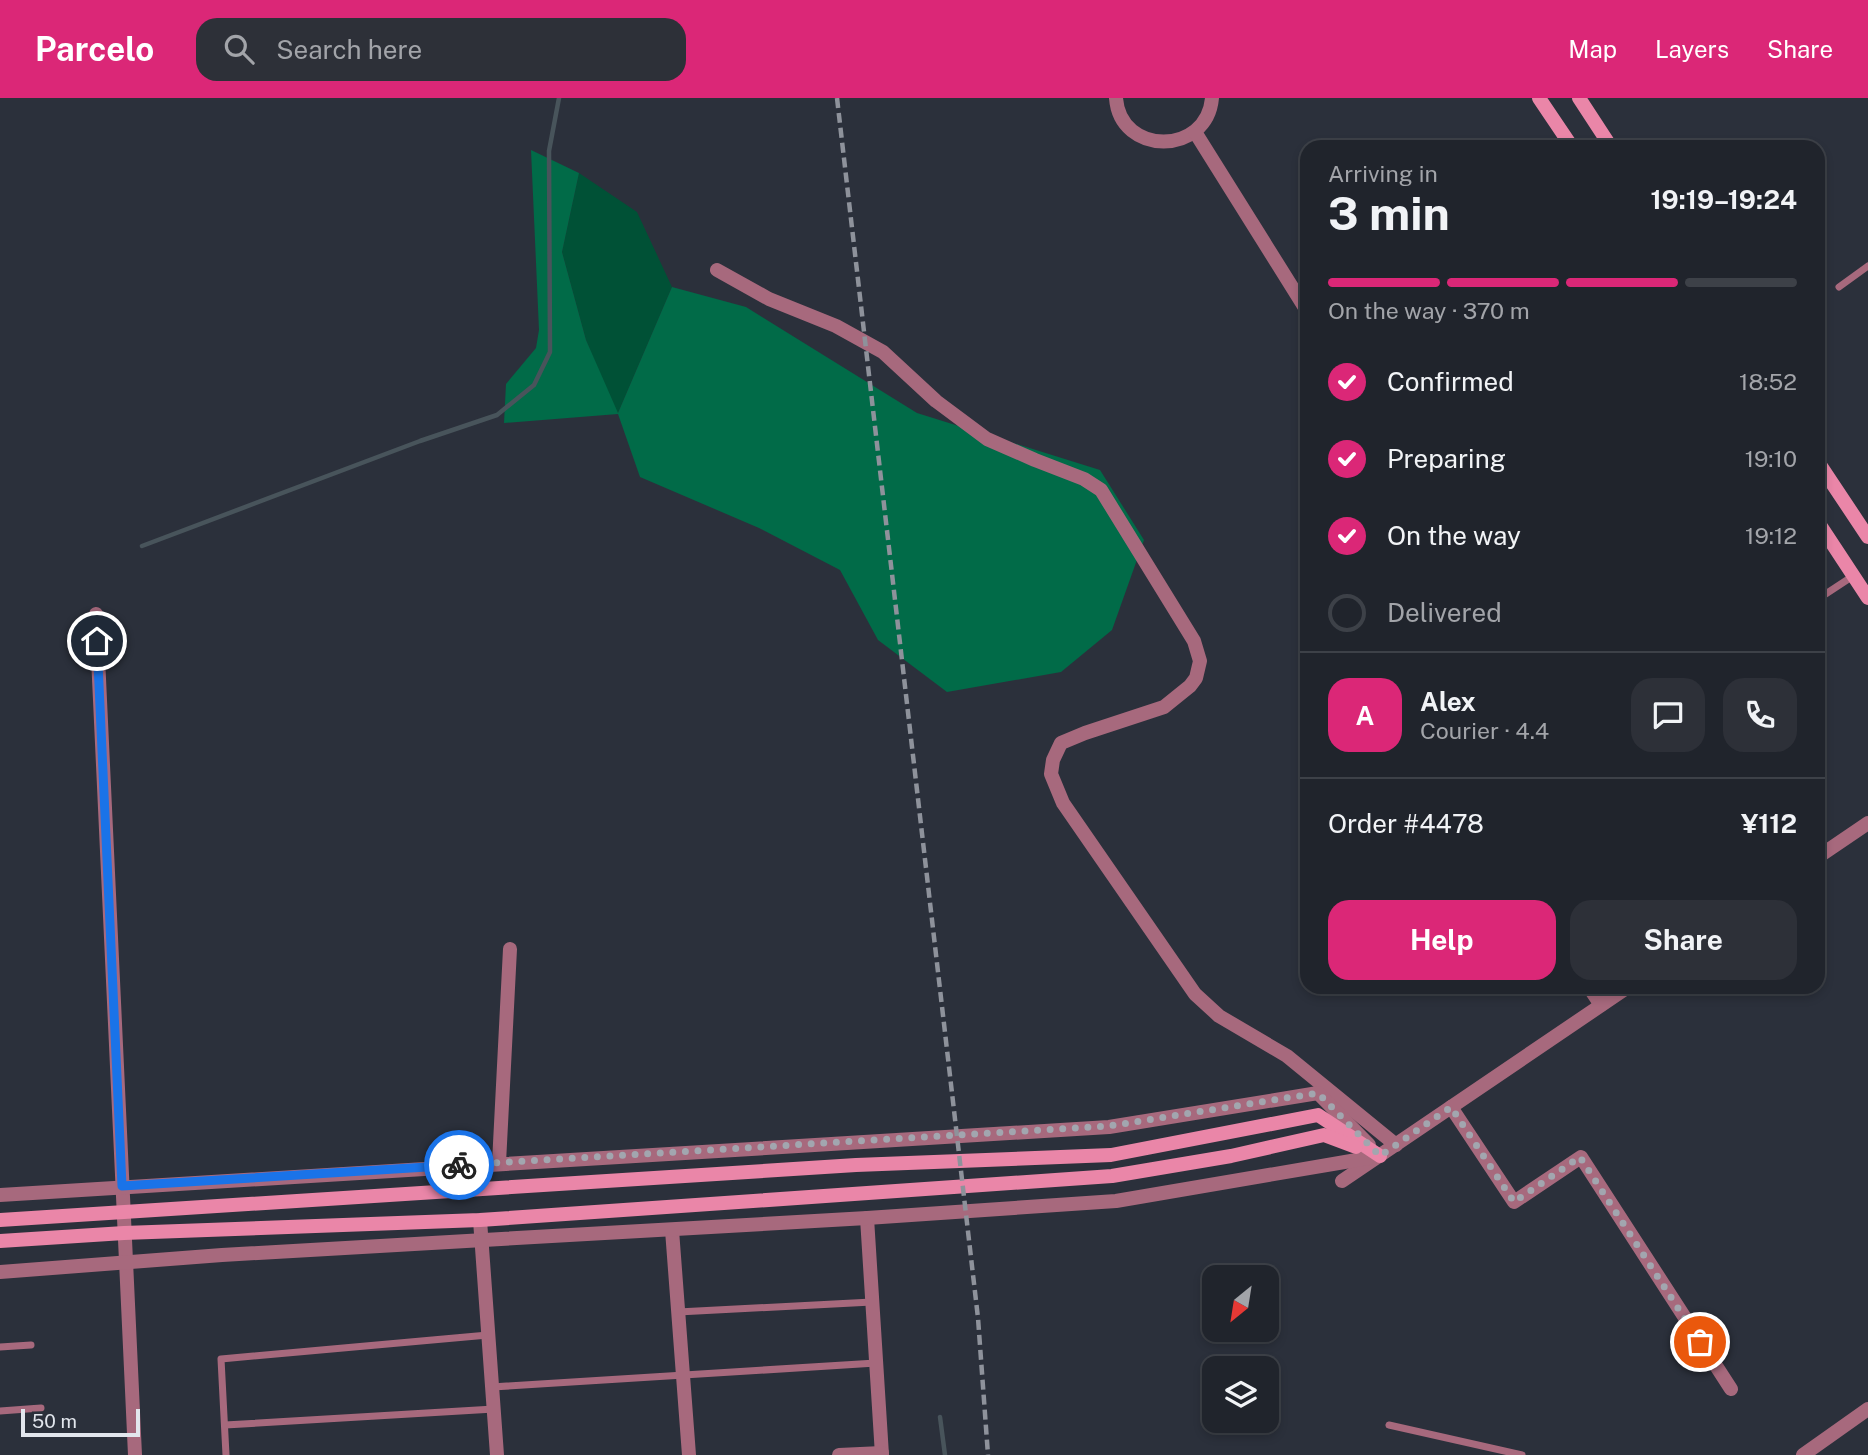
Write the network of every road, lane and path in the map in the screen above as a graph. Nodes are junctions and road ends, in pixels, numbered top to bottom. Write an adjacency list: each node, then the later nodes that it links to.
1 (1115, 98): 5 (street)
2 (1212, 98): 5 (street)
3 (1539, 98): 6 (main road)
4 (1579, 98): 7 (main road)
5 (1195, 132): 11 (street)
6 (1567, 140)
7 (1606, 140)
8 (1868, 266): 10 (lane)
9 (717, 270): 26 (street)
10 (1839, 287)
11 (1300, 300)
12 (1825, 472): 14 (main road)
13 (1825, 533): 15 (main road)
14 (1868, 537)
15 (1853, 576): 16 (lane); 17 (main road)
16 (1825, 594)
17 (1868, 598)
18 (96, 614): 30 (street)
19 (1868, 823): 20 (street)
20 (1825, 852)
21 (509, 949): 28 (street)
22 (1594, 994): 24 (street)
23 (1618, 994): 24 (street)
24 (1601, 1005): 25 (street)
25 (1451, 1107): 26 (street); 50 (street)
26 (1396, 1145): 27 (street)
27 (1380, 1156): 28 (street); 29 (street); 32 (main road); 33 (street); 35 (main road)
28 (499, 1163): 30 (street)
29 (1342, 1181)
30 (122, 1186): 31 (street); 32 (street)
31 (0, 1195)
32 (123, 1212): 34 (main road); 37 (street)
33 (867, 1218): 36 (street); 42 (street)
34 (0, 1220)
35 (480, 1220): 37 (main road); 39 (street)
36 (672, 1230): 39 (street); 43 (street)
37 (124, 1233): 38 (main road); 40 (street)
38 (0, 1241)
39 (482, 1242): 40 (street); 44 (street)
40 (126, 1263): 41 (street); 58 (street)
41 (0, 1272)
42 (872, 1302): 43 (lane); 47 (street)
43 (678, 1312): 48 (street)
44 (488, 1335): 49 (street); 55 (lane)
45 (30, 1345): 46 (lane)
46 (0, 1347)
47 (876, 1363): 48 (lane); 57 (street)
48 (683, 1375): 49 (lane); 61 (street)
49 (492, 1387): 52 (street)
50 (1731, 1389)
51 (41, 1409): 54 (lane)
52 (494, 1409): 55 (lane); 60 (street)
53 (1868, 1409): 64 (street)
54 (0, 1411)
55 (225, 1425): 59 (lane)
56 (1388, 1425): 63 (lane)
57 (882, 1454): 62 (street)
58 (135, 1455)
59 (226, 1455)
60 (497, 1455)
61 (689, 1455)
62 (839, 1455)
63 (1522, 1455)
64 (1803, 1455)

